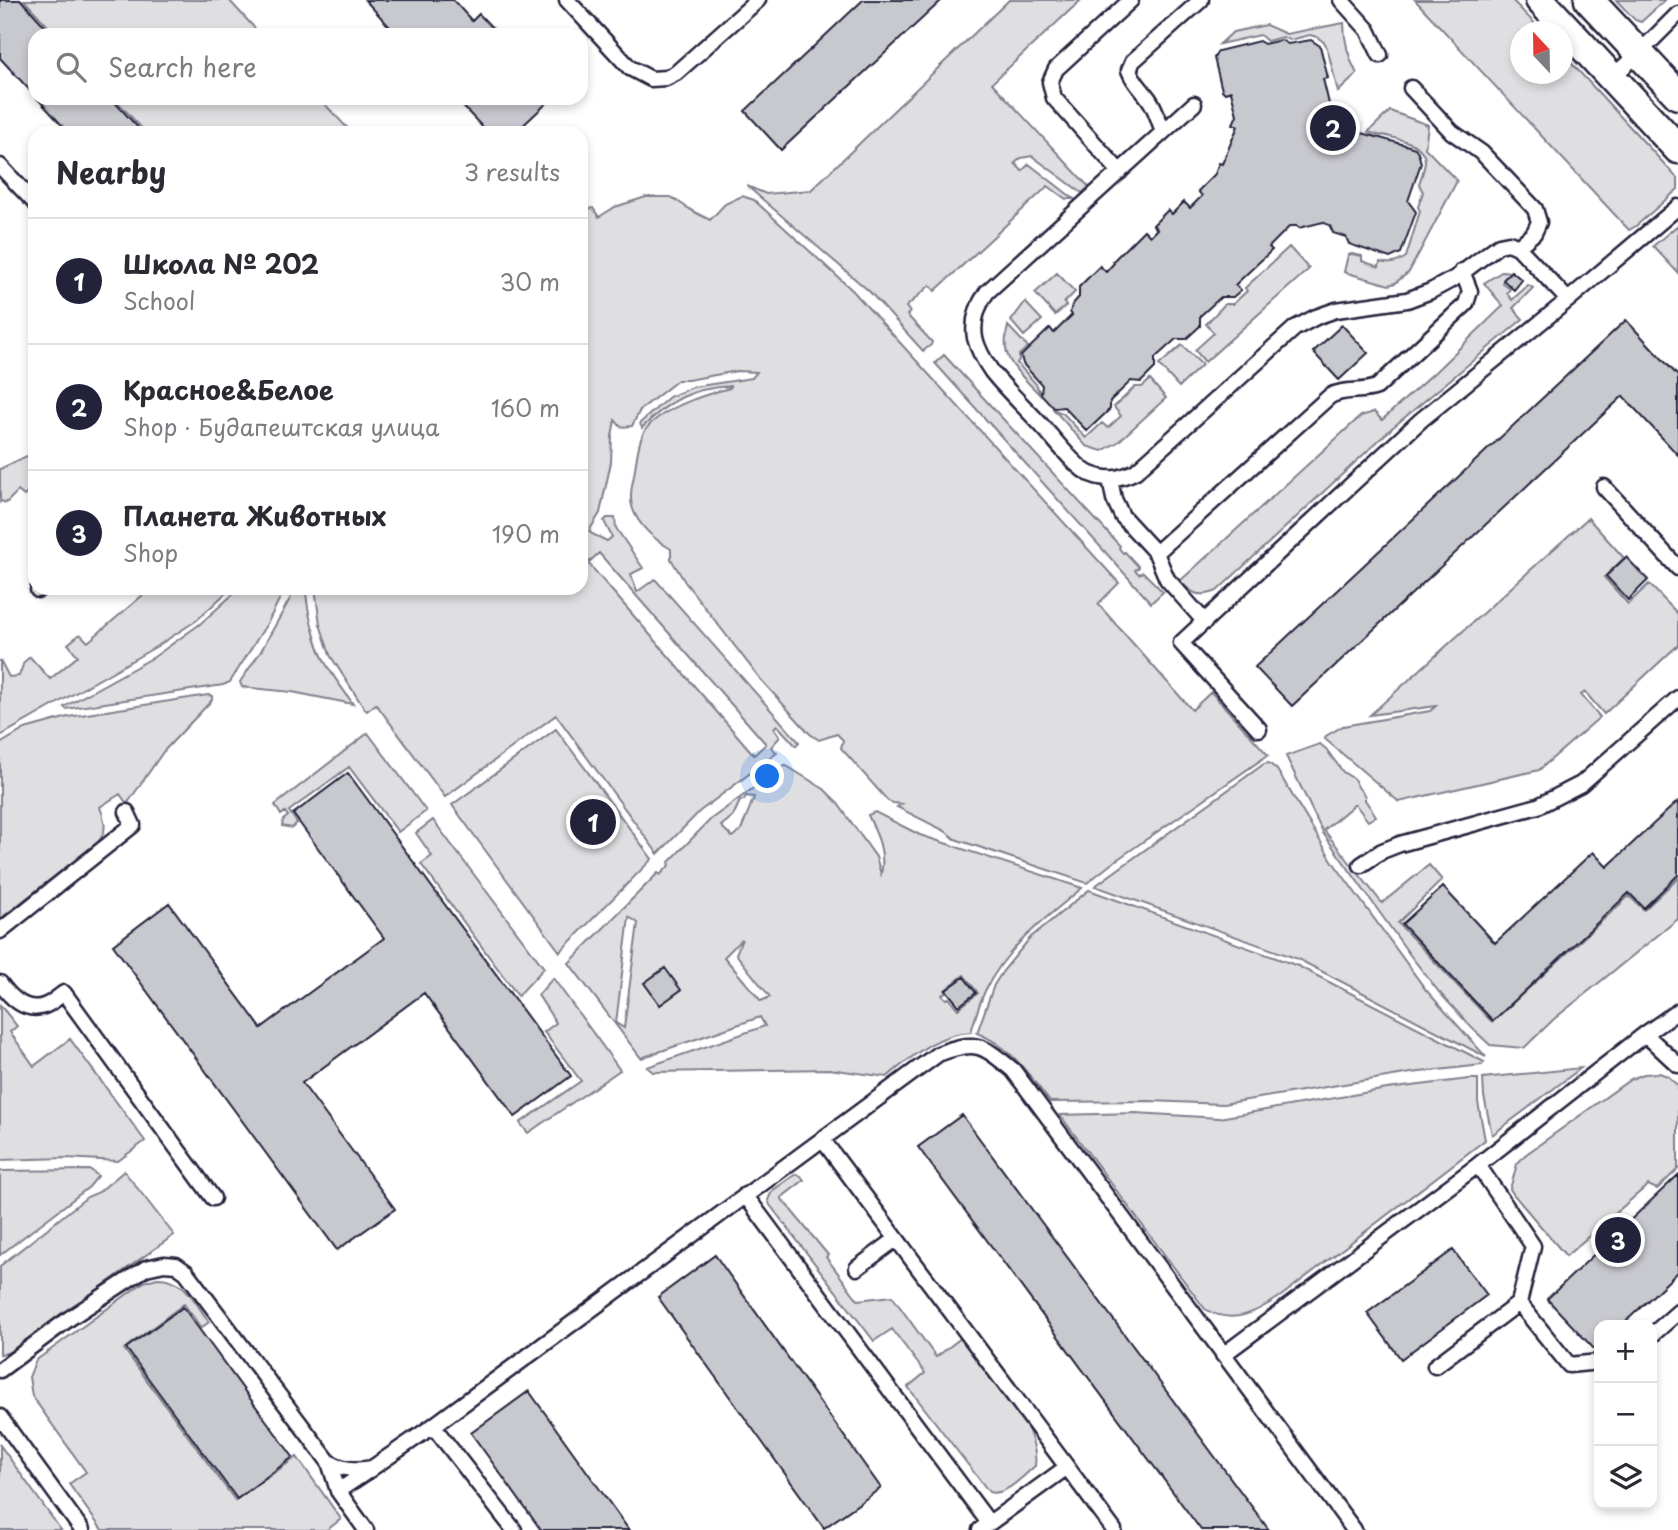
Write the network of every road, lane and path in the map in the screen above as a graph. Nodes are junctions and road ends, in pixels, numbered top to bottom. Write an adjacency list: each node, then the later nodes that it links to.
1 (566, 0): 7 (lane)
2 (1131, 0): 18 (lane)
3 (1201, 0): 15 (lane)
4 (1341, 0): 10 (lane)
5 (1540, 0): 11 (street)
6 (1589, 0): 9 (street)
7 (750, 3)
8 (1678, 14): 9 (lane)
9 (1639, 53): 11 (lane); 13 (street)
10 (1380, 55)
11 (1612, 77): 16 (street)
12 (1411, 88): 21 (lane)
13 (1678, 95)
14 (1194, 104): 15 (lane)
15 (1163, 132): 18 (lane)
16 (1678, 149)
17 (0, 166): 19 (lane)
18 (1120, 172): 24 (lane)
19 (28, 196)
20 (1678, 207): 23 (lane)
21 (1518, 247): 22 (lane); 23 (lane)
22 (1462, 271): 24 (lane); 26 (lane)
23 (1568, 300): 28 (lane)
24 (1111, 479): 26 (lane)
25 (1604, 487): 27 (lane)
26 (1156, 553): 28 (lane)
27 (1678, 568)
28 (1205, 622): 30 (lane)
29 (1678, 698): 32 (lane)
30 (1259, 729)
31 (127, 812): 33 (lane)
32 (1361, 865)
33 (0, 931)
34 (0, 983): 41 (lane)
35 (1678, 1011): 36 (lane)
36 (1645, 1034): 37 (lane); 39 (lane)
37 (1678, 1065)
38 (822, 1139): 40 (lane); 42 (lane); 47 (lane)
39 (1478, 1165): 44 (lane); 47 (lane)
40 (745, 1195): 52 (lane); 57 (lane)
41 (213, 1198)
42 (896, 1239): 43 (lane); 54 (lane)
43 (857, 1268)
44 (1519, 1303): 48 (lane); 49 (lane)
45 (1678, 1312): 46 (lane)
46 (1657, 1331)
47 (1223, 1354): 62 (lane)
48 (1594, 1362)
49 (1435, 1366)
50 (0, 1370): 53 (lane)
51 (0, 1417): 58 (lane)
52 (433, 1426): 55 (lane); 60 (lane)
53 (330, 1462): 55 (lane); 56 (lane)
54 (1067, 1467): 57 (lane); 61 (lane)
55 (372, 1468): 56 (lane)
56 (338, 1492): 59 (lane)
57 (984, 1527)
58 (82, 1530)
59 (366, 1530)
60 (513, 1530)
61 (1114, 1530)
62 (1354, 1530)

